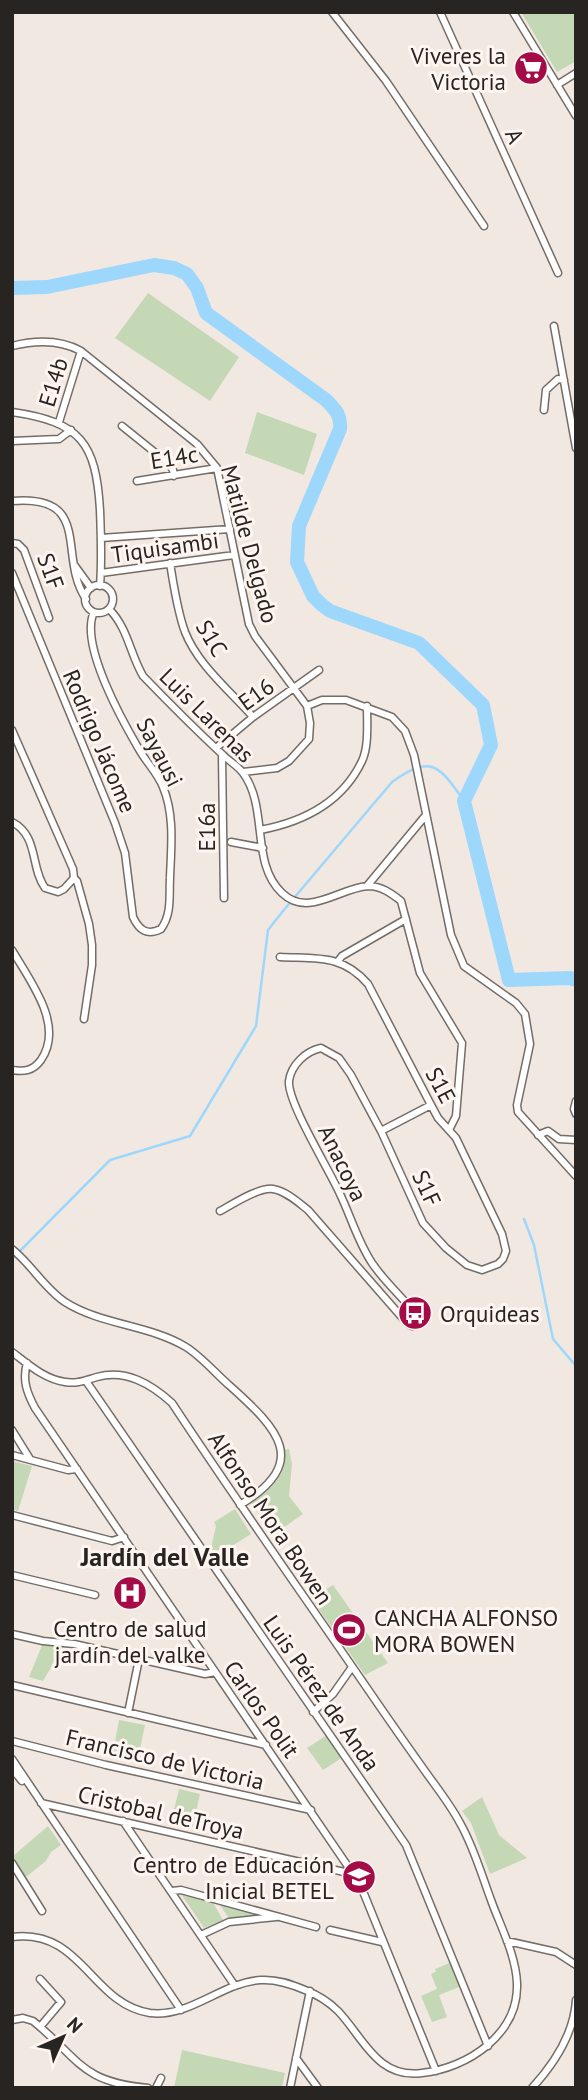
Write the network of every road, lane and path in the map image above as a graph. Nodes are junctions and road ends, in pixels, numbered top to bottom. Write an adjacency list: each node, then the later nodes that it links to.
1 (332, 12): 7 (street)
2 (440, 12): 8 (street, A)
3 (513, 12): 5 (street)
4 (576, 73): 5 (street)
5 (557, 85): 6 (street)
6 (576, 116)
7 (484, 226)
8 (558, 273)
9 (554, 326): 12 (street)
10 (12, 346): 11 (street, Matilde Delgado)
11 (81, 351): 15 (street, E14b); 20 (street, Matilde Delgado)
12 (564, 380): 13 (street); 19 (street)
13 (544, 410)
14 (12, 412): 15 (street)
15 (59, 422): 17 (street)
16 (122, 426): 21 (street)
17 (71, 430): 18 (street); 25 (street)
18 (12, 441)
19 (576, 448)
20 (217, 468): 21 (street, E14c); 24 (street, Matilde Delgado)
21 (174, 476): 22 (street, E14c)
22 (137, 481)
23 (12, 501): 29 (street)
24 (230, 529): 25 (street); 27 (street, Matilde Delgado)
25 (101, 538): 31 (street)
26 (12, 543): 37 (street, S1F)
27 (234, 555): 28 (street, Tiquisambi); 39 (street, Matilde Delgado)
28 (170, 564): 31 (street, Tiquisambi); 42 (street, S1C)
29 (74, 565): 33 (street); 34 (street)
30 (12, 573): 56 (street, Rodrigo Jácome)
31 (101, 573): 32 (street)
32 (100, 586): 33 (street); 35 (street)
33 (91, 588): 34 (street)
34 (86, 599): 36 (street)
35 (109, 609): 36 (street); 44 (street, Luis Larenas)
36 (94, 612): 56 (street, Sayausi)
37 (49, 618)
38 (319, 670): 39 (street, E16)
39 (294, 688): 40 (street, Matilde Delgado); 42 (street, E16)
40 (307, 706): 41 (street); 46 (street)
41 (367, 706): 47 (street); 49 (street)
42 (253, 717): 44 (street, E16)
43 (12, 730): 52 (street)
44 (216, 748): 45 (street, Luis Larenas)
45 (222, 755): 46 (street, Luis Larenas); 54 (street, E16a)
46 (243, 772): 49 (street, Luis Larenas)
47 (426, 815): 53 (street); 68 (street)
48 (12, 822): 52 (street)
49 (260, 830): 51 (street, Luis Larenas)
50 (231, 842): 51 (street)
51 (263, 848): 53 (street, Luis Larenas)
52 (74, 878): 60 (street)
53 (367, 886): 55 (street)
54 (224, 898)
55 (406, 919): 59 (street); 66 (street)
56 (137, 927)
57 (12, 950): 62 (street)
58 (280, 957): 59 (street)
59 (338, 961): 64 (street, S1E)
60 (84, 1019)
61 (339, 1058): 67 (street, S1F); 71 (street, Anacoya)
62 (12, 1070)
63 (576, 1101): 65 (street)
64 (431, 1105): 66 (street, S1E); 67 (street)
65 (576, 1114)
66 (449, 1130): 72 (street, S1E)
67 (381, 1131): 72 (street, S1F)
68 (538, 1135): 69 (street); 70 (street)
69 (576, 1140)
70 (576, 1176)
71 (220, 1211)
72 (502, 1234)
73 (12, 1249): 81 (street)
74 (12, 1352): 75 (street)
75 (27, 1363): 76 (street, Alfonso Mora Bowen); 80 (street, Carlos Polit)
76 (86, 1381): 81 (street, Alfonso Mora Bowen); 91 (street, Luis Pérez de Anda)
77 (12, 1430): 79 (street)
78 (12, 1455): 79 (street)
79 (30, 1459): 80 (street)
80 (77, 1469): 83 (street, Carlos Polit)
81 (240, 1505): 88 (street, Alfonso Mora Bowen)
82 (12, 1515): 83 (street)
83 (124, 1537): 89 (street, Carlos Polit)
84 (12, 1575): 85 (street)
85 (95, 1595)
86 (12, 1634): 87 (street)
87 (139, 1659): 89 (street); 92 (street)
88 (352, 1667): 91 (street); 110 (street, Alfonso Mora Bowen)
89 (215, 1672): 94 (street, Carlos Polit)
90 (12, 1685): 92 (street)
91 (313, 1712): 120 (street, Luis Pérez de Anda)
92 (128, 1713): 94 (street)
93 (12, 1741): 99 (street, Francisco de Victoria)
94 (266, 1745): 99 (street, Carlos Polit)
95 (12, 1759): 97 (street)
96 (12, 1769): 97 (street)
97 (32, 1790): 98 (street)
98 (41, 1803): 100 (street, Cristobal deTroya); 117 (street)
99 (311, 1810): 102 (street, Carlos Polit)
100 (123, 1821): 102 (street, Cristobal deTroya); 103 (street)
101 (13, 1865): 104 (street)
102 (354, 1874): 111 (street, Carlos Polit)
103 (172, 1891): 105 (street); 108 (street)
104 (42, 1911)
105 (278, 1916): 106 (street); 108 (street)
106 (316, 1927)
107 (330, 1930): 111 (street)
108 (201, 1935): 114 (street)
109 (12, 1937): 117 (street, Alfonso Mora Bowen)
110 (507, 1941): 112 (street); 120 (street, Alfonso Mora Bowen)
111 (382, 1942): 122 (street, Carlos Polit)
112 (576, 1965)
113 (40, 1979): 119 (street)
114 (235, 1986): 115 (street, Alfonso Mora Bowen); 117 (street, Alfonso Mora Bowen)
115 (310, 1992): 121 (street); 122 (street, Alfonso Mora Bowen)
116 (576, 2000): 128 (street)
117 (181, 2010)
118 (12, 2020): 119 (street)
119 (40, 2027): 124 (street)
120 (488, 2046): 122 (street, Alfonso Mora Bowen)
121 (296, 2058): 126 (street); 127 (street)
122 (436, 2071)
123 (161, 2078): 125 (street)
124 (149, 2088)
125 (156, 2088)
126 (290, 2088)
127 (318, 2088)
128 (532, 2088)

